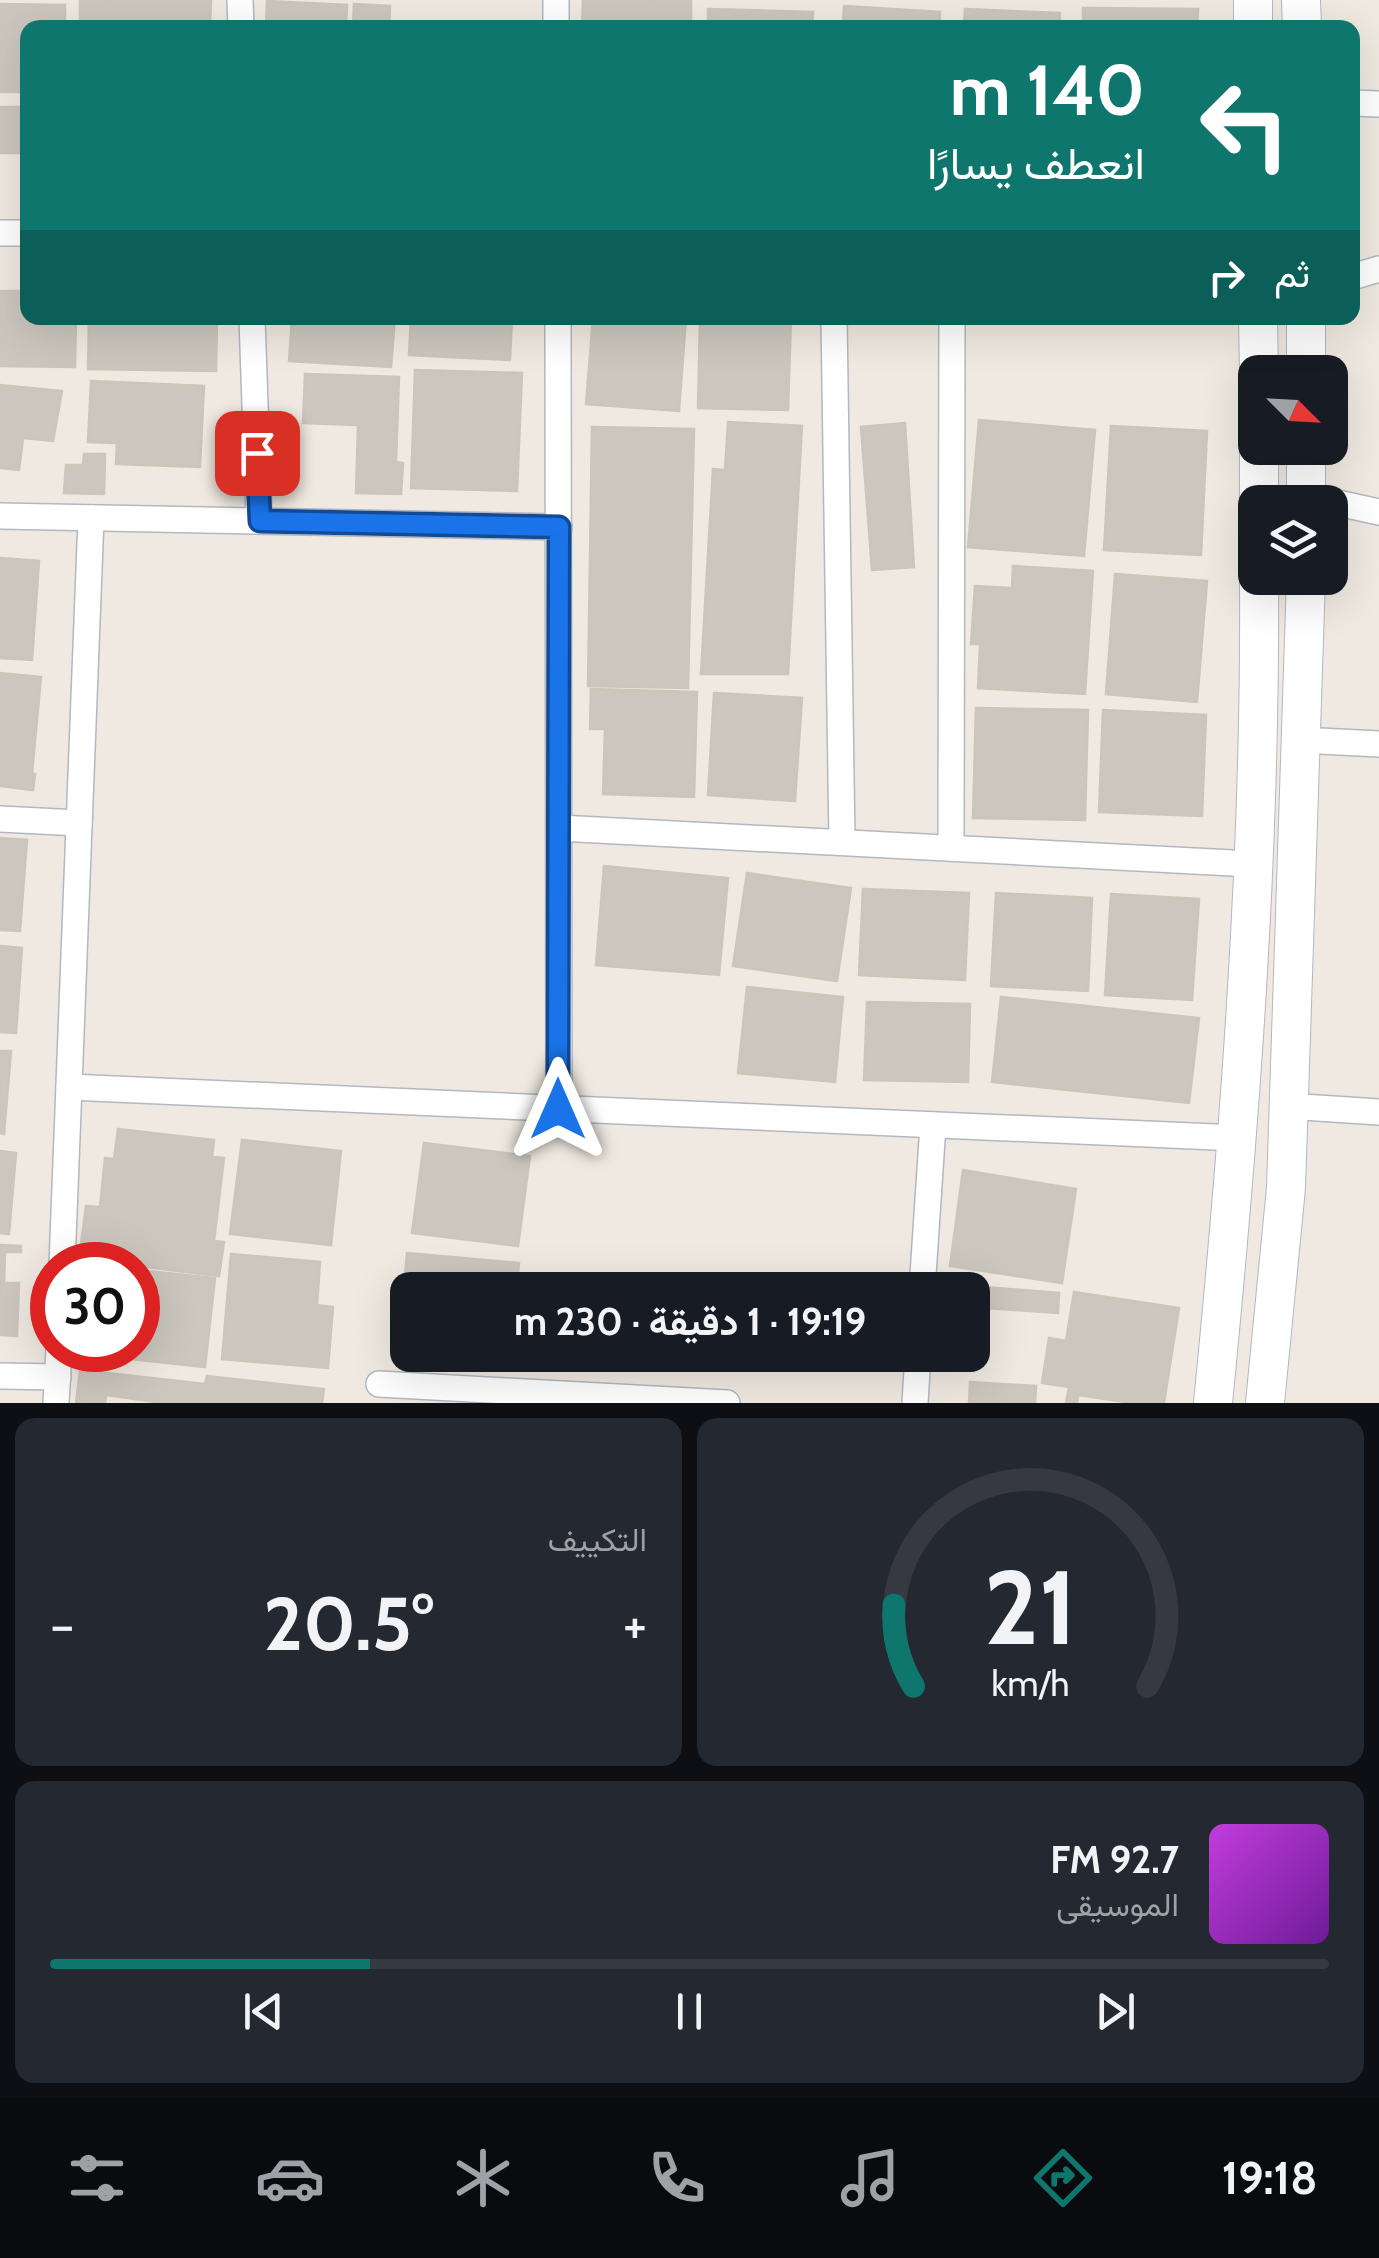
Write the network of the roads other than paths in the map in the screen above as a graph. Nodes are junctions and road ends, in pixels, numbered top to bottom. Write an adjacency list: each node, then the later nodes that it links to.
1 (252, 325): 13 (street)
2 (558, 325): 14 (street)
3 (834, 325): 22 (street)
4 (952, 325): 23 (street)
5 (1258, 325): 7 (main road)
6 (1306, 325): 8 (main road)
7 (1258, 355)
8 (1306, 355)
9 (1348, 506): 10 (street)
10 (1379, 512)
11 (0, 516): 12 (street)
12 (91, 518): 13 (street); 20 (street)
13 (260, 521): 14 (street)
14 (559, 527): 21 (street)
15 (1260, 595): 24 (main road)
16 (1305, 595): 17 (main road)
17 (1300, 740): 18 (street); 26 (main road)
18 (1379, 744)
19 (0, 819): 20 (street)
20 (79, 823): 25 (street)
21 (559, 828): 22 (street); 27 (street)
22 (842, 842): 23 (street)
23 (951, 848): 24 (street)
24 (1252, 864): 30 (main road)
25 (69, 1087): 27 (street); 31 (street)
26 (1288, 1106): 28 (street); 40 (main road)
27 (558, 1109): 29 (street)
28 (1379, 1112)
29 (932, 1125): 30 (street); 32 (street)
30 (1238, 1138): 39 (main road)
31 (63, 1242)
32 (923, 1272)
33 (917, 1372): 38 (street)
34 (0, 1376): 36 (street)
35 (379, 1384): 37 (street)
36 (57, 1390)
37 (726, 1403)
38 (915, 1403)
39 (1213, 1403)
40 (1264, 1403)

